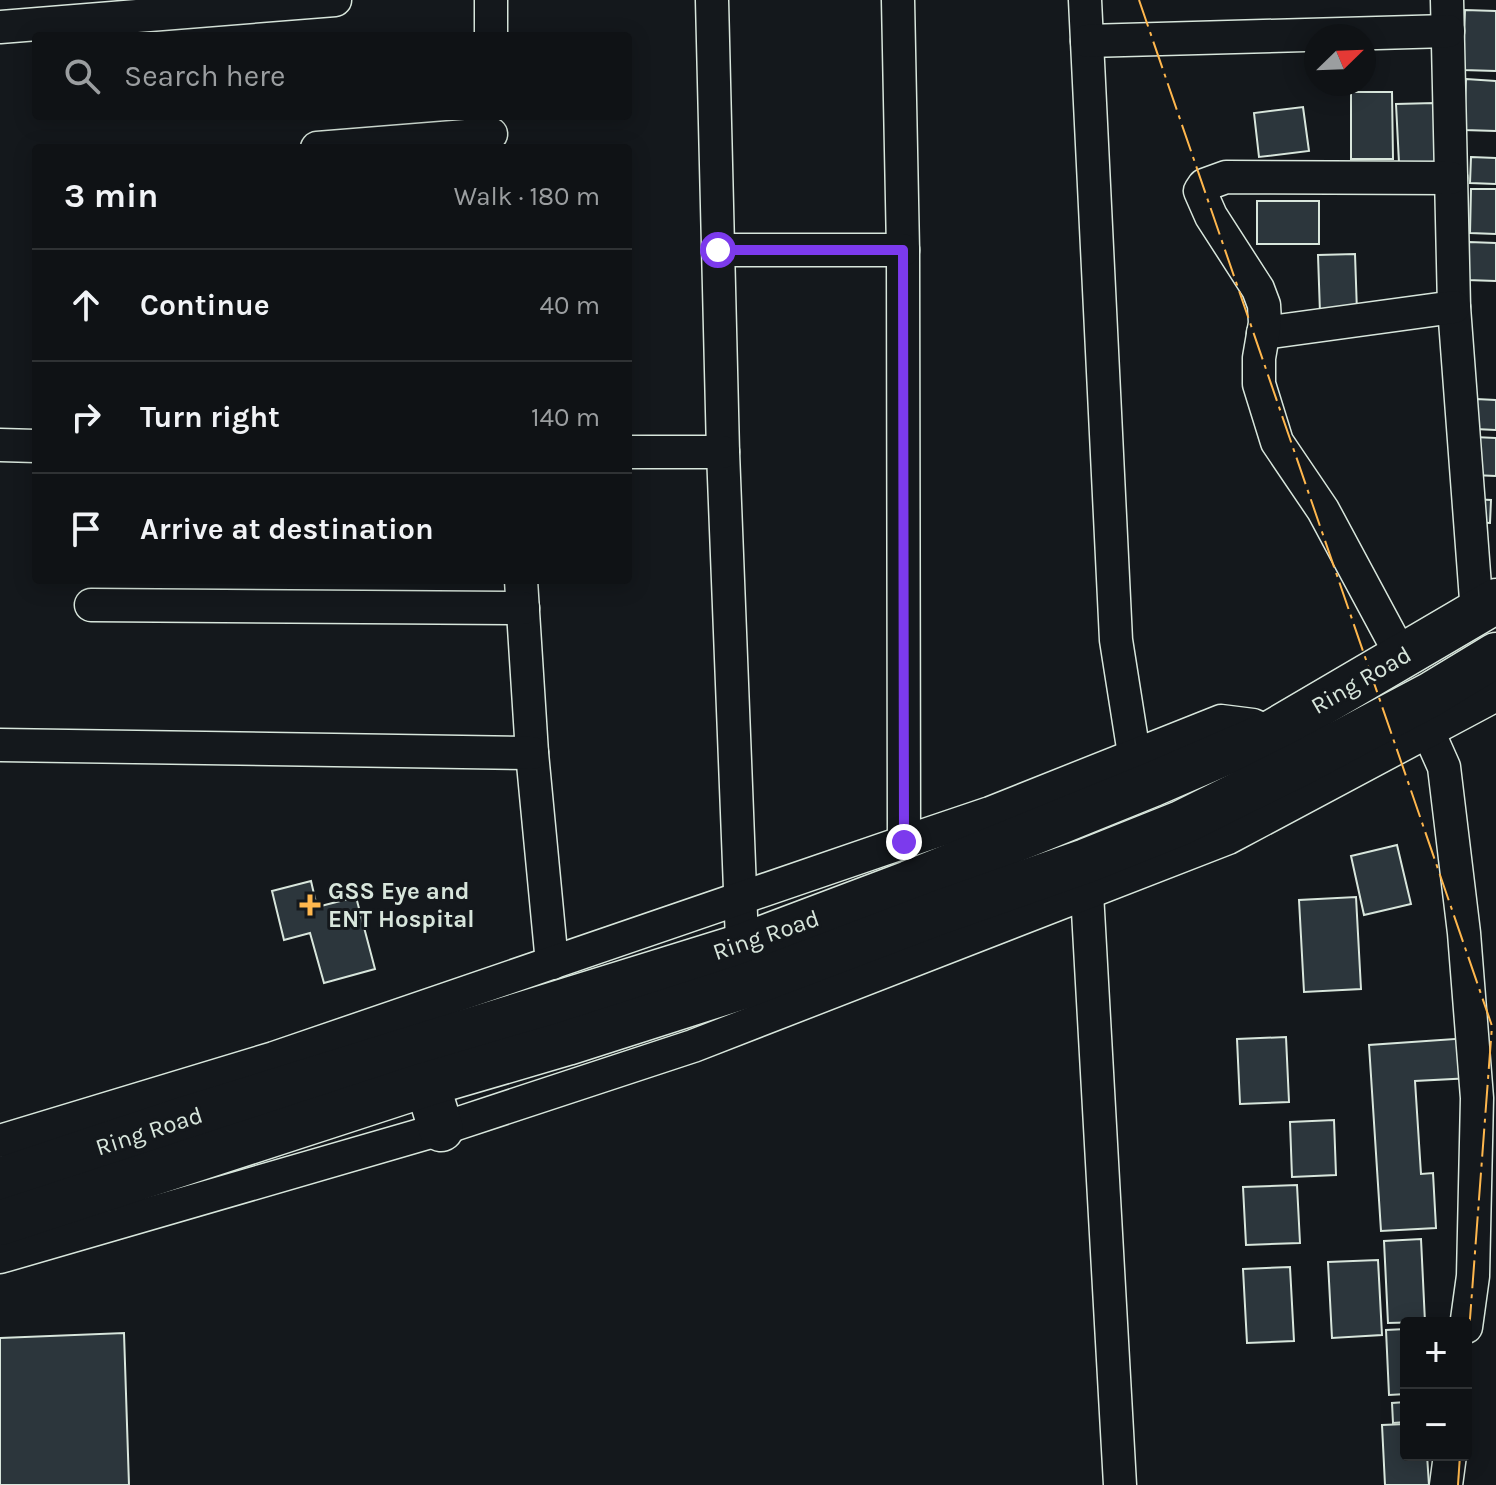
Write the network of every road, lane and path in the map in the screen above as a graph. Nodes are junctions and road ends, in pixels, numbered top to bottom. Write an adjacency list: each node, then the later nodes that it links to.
1 (335, 0): 7 (street)
2 (491, 0): 8 (street)
3 (712, 0): 13 (street)
4 (898, 0): 14 (street)
5 (1085, 0): 9 (street)
6 (1448, 16): 9 (street); 12 (street)
7 (0, 27)
8 (491, 32)
9 (1087, 41): 31 (street)
10 (491, 133): 11 (street)
11 (363, 144)
12 (1451, 178): 15 (street); 16 (street)
13 (718, 250): 14 (street); 20 (street)
14 (903, 250): 33 (street)
15 (1454, 307): 16 (street); 23 (street)
16 (1263, 333): 25 (street)
17 (0, 445): 18 (street)
18 (32, 446)
19 (632, 452): 20 (street)
20 (723, 452): 35 (street)
21 (522, 594): 22 (street); 30 (street)
22 (91, 605)
23 (1486, 607): 25 (highway, Ring Road)
24 (1496, 655): 32 (highway, Ring Road)
25 (1402, 657): 28 (highway, Ring Road)
26 (1496, 695): 27 (street)
27 (1428, 731): 32 (street); 45 (street)
28 (1271, 733): 31 (street); 37 (highway, Ring Road)
29 (0, 745): 30 (street)
30 (532, 753): 36 (street)
31 (1134, 754): 33 (street)
32 (1334, 763): 34 (street); 37 (highway, Ring Road)
33 (904, 842): 35 (street)
34 (1087, 893): 40 (street); 47 (street)
35 (741, 898): 36 (street); 37 (street)
36 (552, 963): 39 (street)
37 (743, 966): 38 (highway, Ring Road); 39 (highway, Ring Road)
38 (427, 1084): 40 (highway); 43 (highway, Ring Road)
39 (179, 1104): 41 (street); 42 (highway, Ring Road)
40 (441, 1129): 44 (street)
41 (0, 1141)
42 (0, 1180)
43 (0, 1223)
44 (0, 1257)
45 (1467, 1317)
46 (1449, 1461): 48 (street)
47 (1120, 1485)
48 (1446, 1485)

